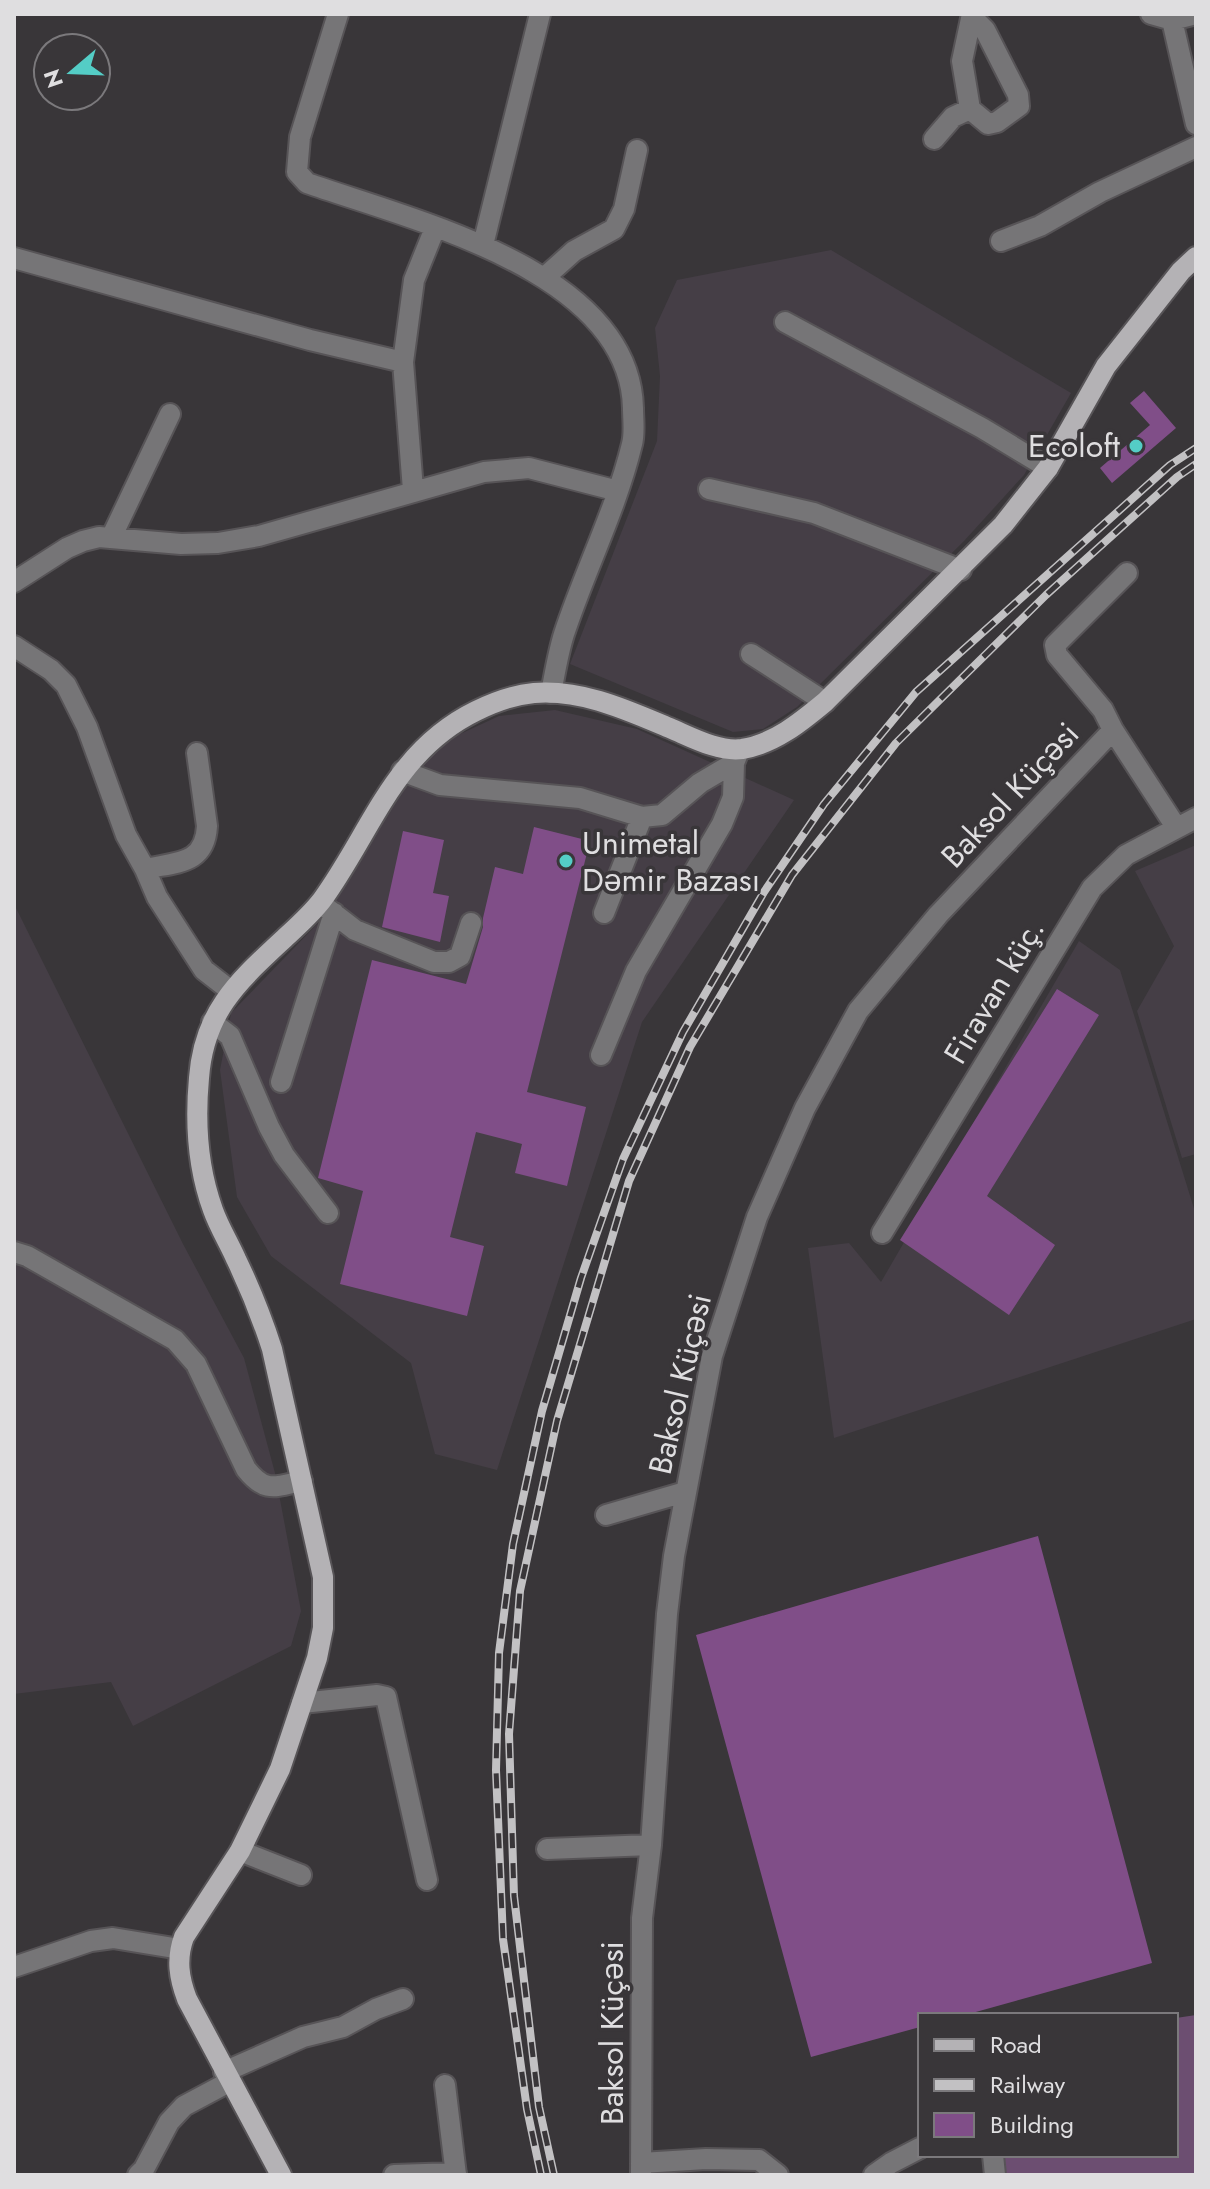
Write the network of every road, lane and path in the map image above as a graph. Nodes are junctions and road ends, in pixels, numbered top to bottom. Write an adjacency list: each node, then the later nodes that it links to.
1 (338, 14): 12 (street)
2 (540, 14): 14 (street)
3 (1151, 14): 6 (street)
4 (1196, 14): 6 (street)
5 (972, 16): 7 (street); 7 (street)
6 (1172, 20): 8 (street)
7 (970, 109): 9 (street)
8 (1196, 124)
9 (934, 139)
10 (1196, 147): 13 (street)
11 (637, 150): 17 (street)
12 (435, 228): 14 (street); 19 (street)
13 (1001, 241)
14 (483, 245): 17 (street)
15 (1196, 257): 21 (main road)
16 (14, 258): 19 (street)
17 (545, 277): 24 (street)
18 (785, 322): 21 (street)
19 (403, 362): 23 (street)
20 (170, 414): 25 (street)
21 (1048, 468): 26 (main road)
22 (709, 489): 26 (street)
23 (413, 490): 24 (street); 25 (street)
24 (618, 491): 31 (street)
25 (111, 538): 28 (street)
26 (961, 570): 32 (main road)
27 (1127, 573): 33 (street)
28 (14, 582)
29 (14, 646): 40 (street)
30 (751, 654): 32 (street)
31 (551, 693): 35 (main road); 36 (main road)
32 (825, 702): 35 (main road)
33 (1113, 730): 39 (street); 52 (street, Baksol Küçəsi)
34 (197, 753): 40 (street)
35 (737, 756): 37 (street); 46 (street)
36 (402, 771): 37 (street); 41 (main road)
37 (642, 817): 42 (street)
38 (1196, 818): 39 (street, Firavan küç.)
39 (1176, 827): 49 (street, Firavan küç.)
40 (145, 869): 44 (street)
41 (327, 908): 43 (street); 44 (main road); 47 (street)
42 (604, 913)
43 (471, 923)
44 (231, 991): 45 (main road)
45 (212, 1022): 48 (street); 51 (main road)
46 (601, 1055)
47 (281, 1082)
48 (328, 1213)
49 (882, 1233)
50 (14, 1252): 51 (street)
51 (302, 1481): 54 (main road)
52 (685, 1492): 53 (street); 55 (street, Baksol Küçəsi)
53 (606, 1515)
54 (302, 1703): 57 (main road); 59 (street)
55 (651, 1845): 56 (street); 66 (street, Baksol Küçəsi)
56 (547, 1849)
57 (240, 1851): 58 (street); 60 (main road)
58 (301, 1875)
59 (427, 1880)
60 (180, 1949): 61 (street); 63 (main road)
61 (14, 1967)
62 (403, 1999): 63 (street)
63 (226, 2077): 68 (street); 69 (main road)
64 (445, 2085): 67 (street)
65 (918, 2149): 72 (street)
66 (641, 2169): 71 (street)
67 (456, 2174): 70 (street)
68 (138, 2175)
69 (281, 2175)
70 (394, 2175)
71 (778, 2175)
72 (874, 2175)

